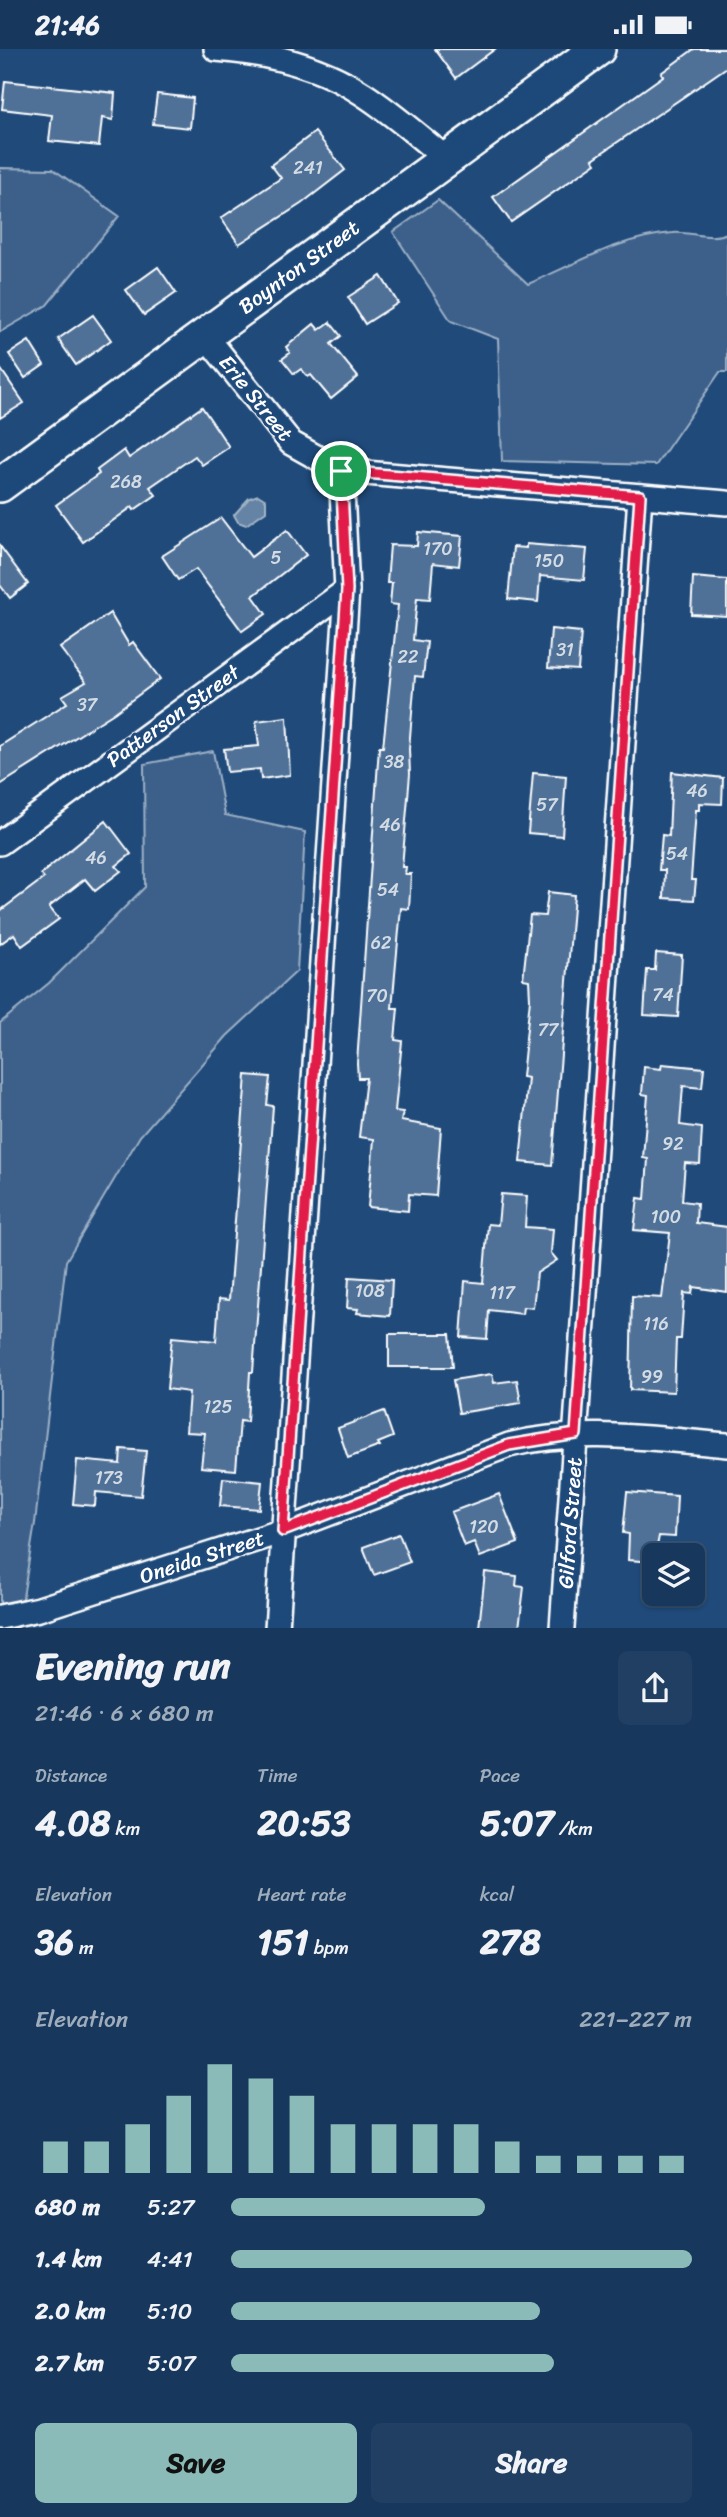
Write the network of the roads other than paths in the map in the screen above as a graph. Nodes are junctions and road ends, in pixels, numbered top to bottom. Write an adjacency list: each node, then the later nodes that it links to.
1 (216, 49): 3 (street)
2 (598, 49): 3 (street, Boynton Street)
3 (448, 160): 4 (street, Boynton Street)
4 (205, 335): 5 (street, Erie Street); 6 (street, Boynton Street)
5 (341, 471): 7 (street, Erie Street); 9 (street)
6 (0, 485)
7 (640, 496): 8 (street, Erie Street); 11 (street, Gilford Street)
8 (727, 503)
9 (347, 590): 10 (street, Patterson Street); 13 (street)
10 (0, 843)
11 (576, 1434): 12 (street, Oneida Street); 13 (street, Oneida Street); 16 (street, Gilford Street)
12 (727, 1444)
13 (283, 1531): 14 (street, Oneida Street); 15 (street)
14 (0, 1617)
15 (277, 1628)
16 (562, 1628)

